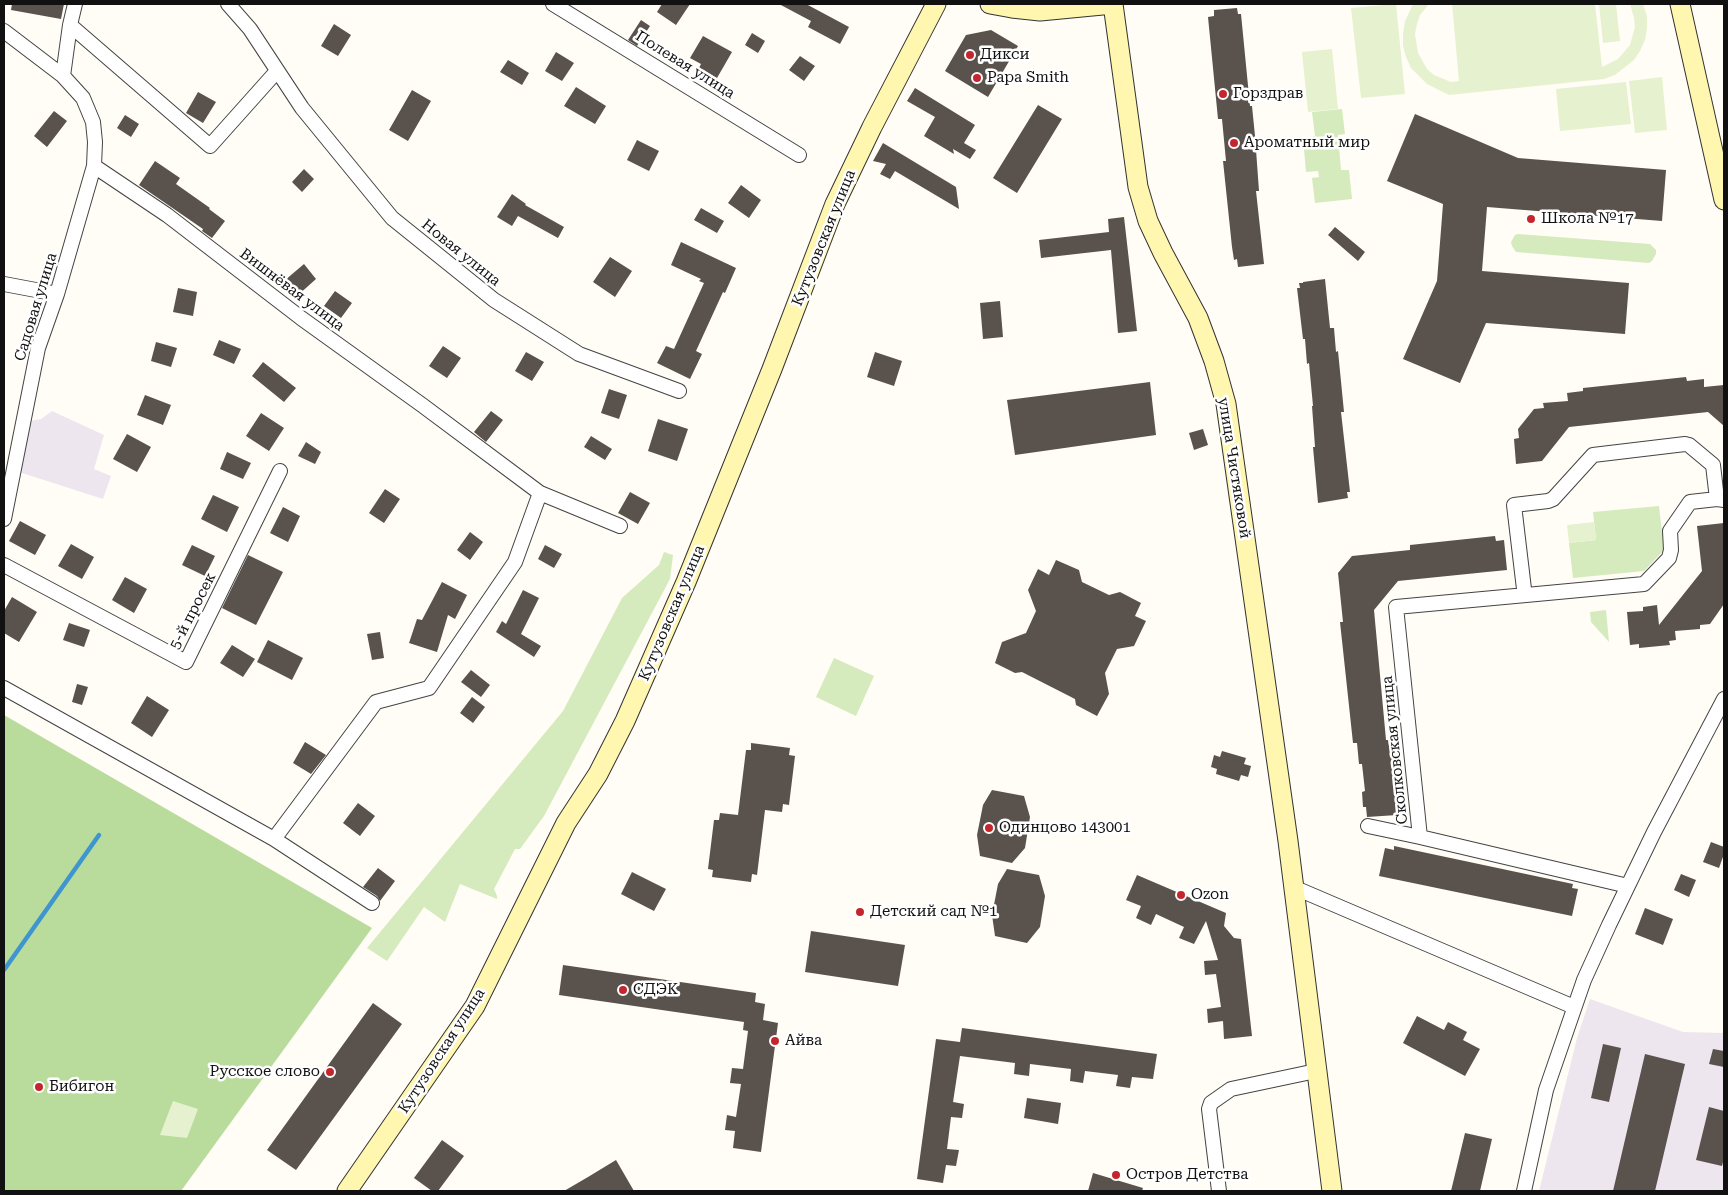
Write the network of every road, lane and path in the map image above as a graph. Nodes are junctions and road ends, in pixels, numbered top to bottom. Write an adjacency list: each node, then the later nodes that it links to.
1 (75, 4): 8 (street)
2 (228, 4): 10 (street, Новая улица)
3 (554, 4): 12 (street, Полевая улица)
4 (936, 4): 35 (street, Кутузовская улица)
5 (990, 4): 6 (street, улица Чистяковой)
6 (1113, 4): 31 (street, улица Чистяковой)
7 (1680, 4): 14 (street)
8 (70, 25): 10 (street); 11 (street)
9 (4, 31): 11 (street)
10 (277, 71): 17 (street, Новая улица)
11 (63, 76): 13 (street)
12 (799, 154)
13 (94, 166): 16 (street, Садовая улица); 19 (street, Вишнёвая улица)
14 (1724, 200)
15 (4, 284): 16 (street)
16 (57, 294): 21 (street, Садовая улица)
17 (679, 391)
18 (280, 471): 23 (street, 5-й просек)
19 (540, 493): 22 (street, Вишнёвая улица); 29 (street)
20 (1721, 500): 24 (street, Сколковская улица); 24 (street, Сколковская улица)
21 (4, 518)
22 (620, 526)
23 (4, 565)
24 (1526, 595): 28 (street, Сколковская улица)
25 (4, 688): 29 (street)
26 (1724, 699): 30 (street)
27 (1368, 826): 28 (street)
28 (1420, 837): 30 (street, Сколковская улица)
29 (274, 839): 32 (street)
30 (1628, 886): 33 (street)
31 (1293, 887): 33 (street); 34 (street, улица Чистяковой)
32 (372, 903)
33 (1574, 1006): 38 (street)
34 (1316, 1071): 36 (street); 37 (street, улица Чистяковой)
35 (347, 1191)
36 (1219, 1191)
37 (1332, 1191)
38 (1524, 1191)

